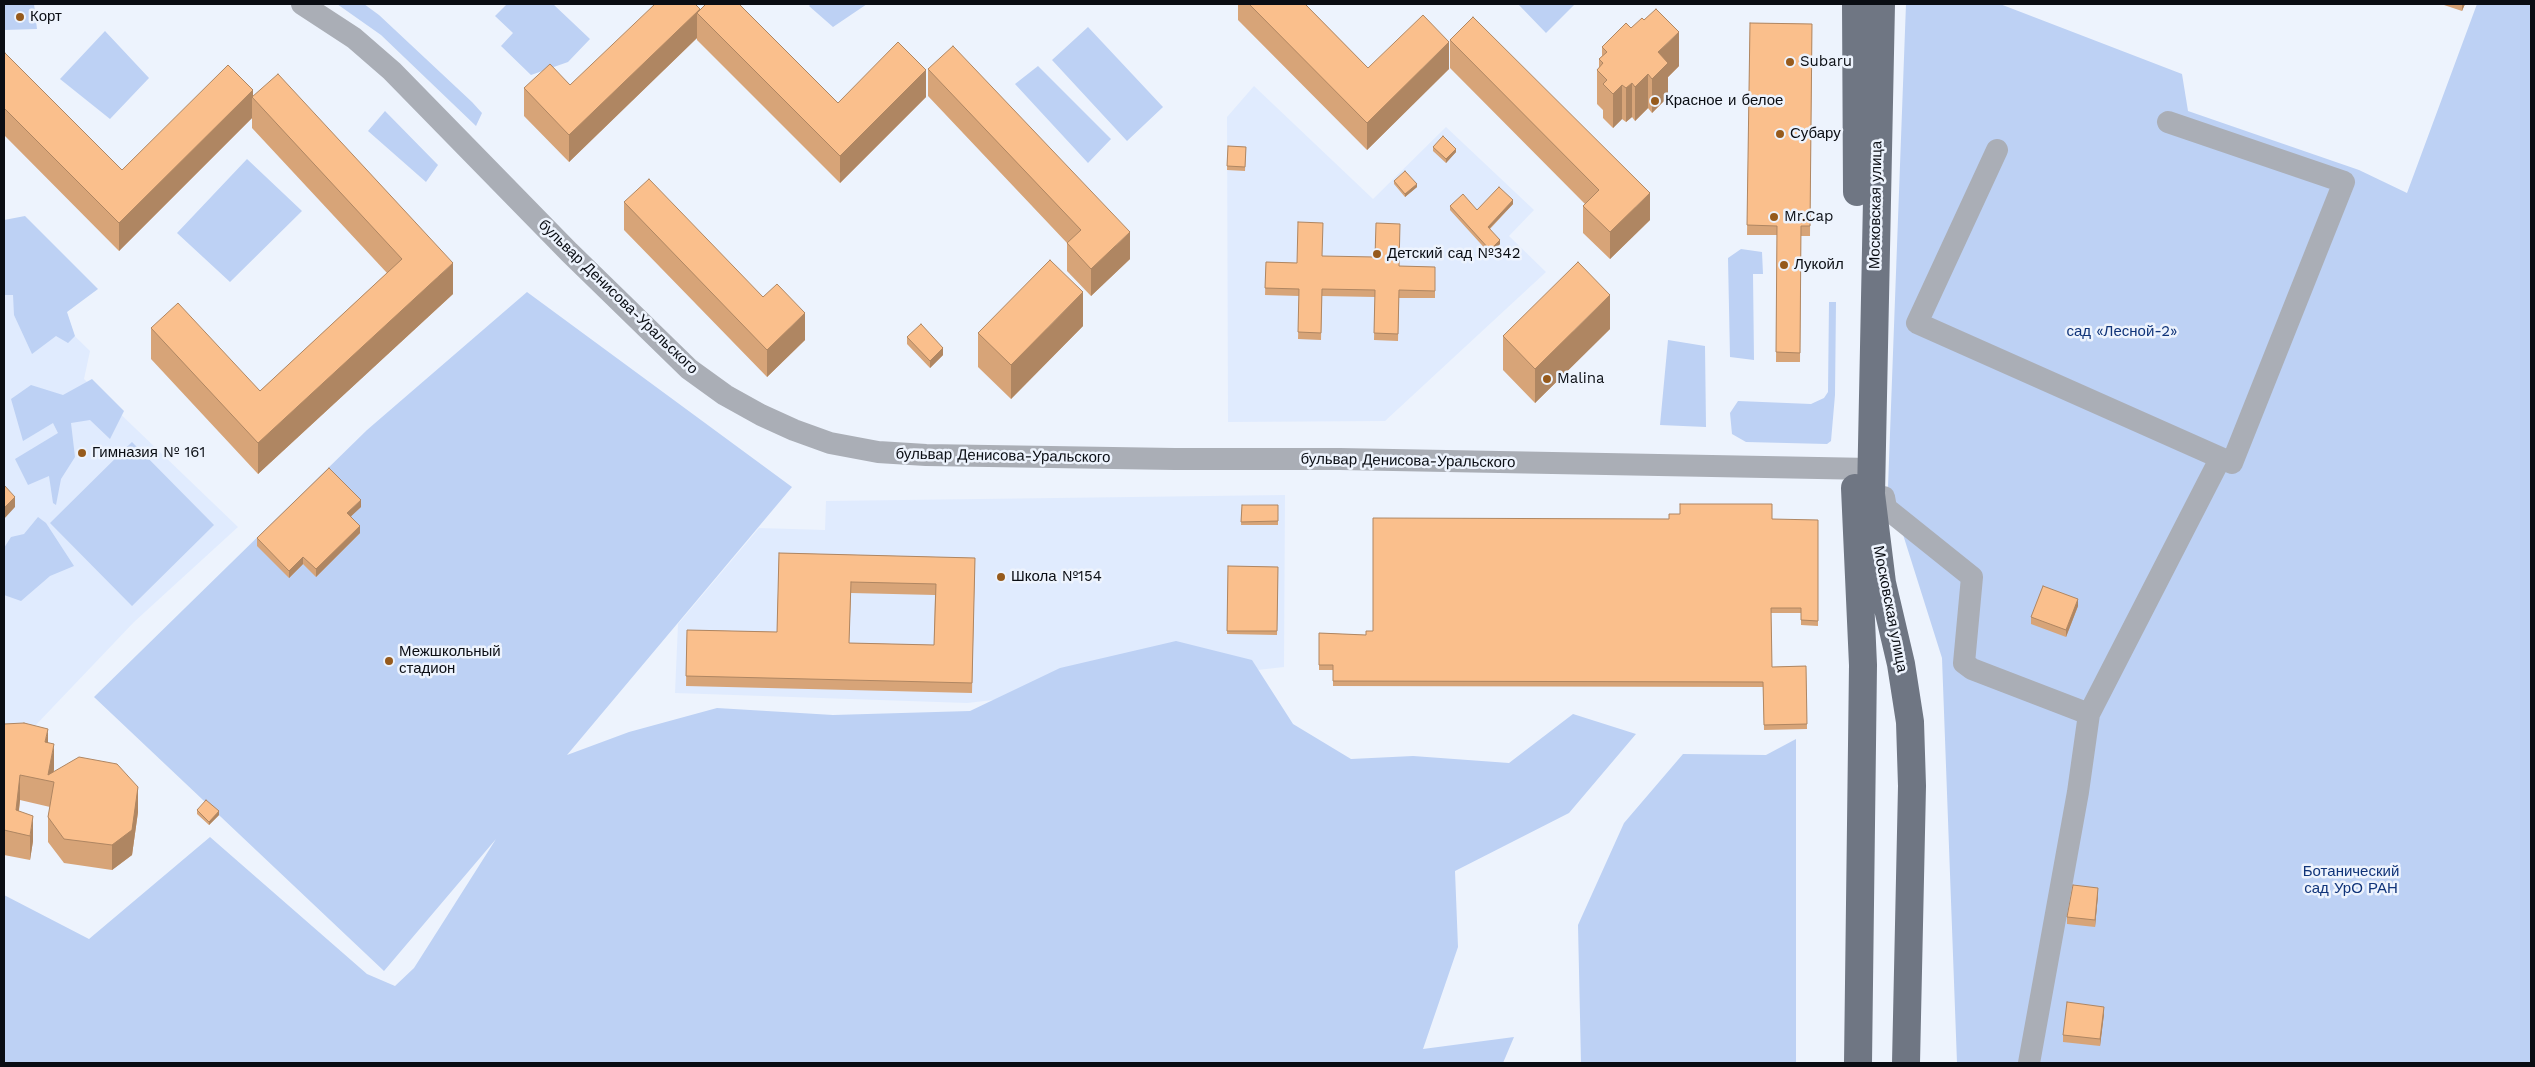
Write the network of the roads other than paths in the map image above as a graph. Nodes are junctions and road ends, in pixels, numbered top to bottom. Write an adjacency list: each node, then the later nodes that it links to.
1 (302, 4): 7 (street, бульвар Денисова-Уральского)
2 (1856, 4): 7 (main road, Московская улица)
3 (1881, 4): 7 (main road, Московская улица)
4 (2168, 122): 6 (street)
5 (1998, 150): 6 (street)
6 (2220, 459): 9 (street)
7 (1863, 469): 8 (main road, Московская улица); 10 (main road, Московская улица)
8 (1871, 497): 9 (street); 11 (main road, Московская улица)
9 (2089, 714): 12 (street)
10 (1858, 1063)
11 (1906, 1063)
12 (2029, 1063)

